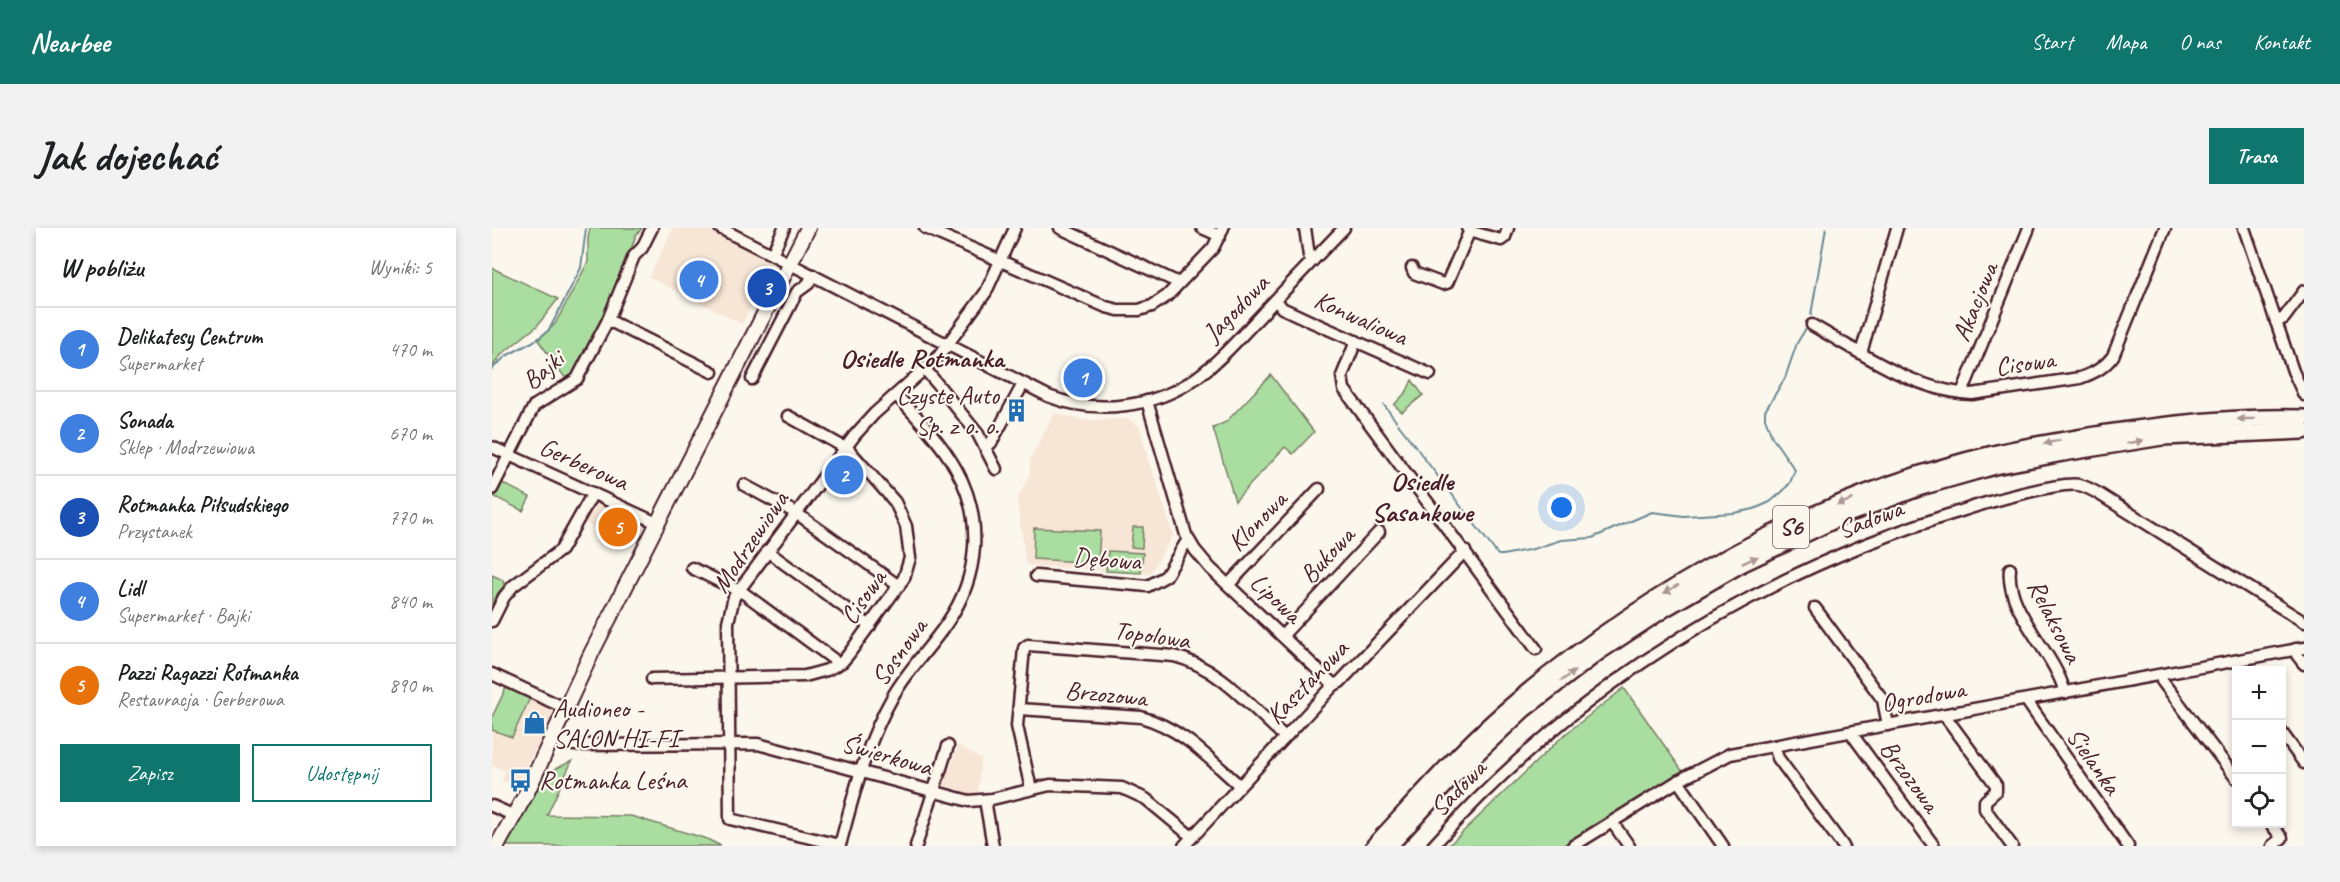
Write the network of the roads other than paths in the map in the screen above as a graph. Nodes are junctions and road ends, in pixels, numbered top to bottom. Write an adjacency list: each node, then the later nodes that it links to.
1 (652, 228): 27 (street, Bajki)
2 (720, 228): 18 (street)
3 (784, 228): 18 (street)
4 (808, 228): 21 (main road)
5 (925, 228): 20 (street)
6 (1015, 228): 20 (street, Modrzewiowa)
7 (1060, 228): 24 (street)
8 (1202, 228): 17 (street)
9 (1305, 228): 19 (street)
10 (1344, 228): 19 (street, Jagodowa)
11 (1508, 228): 16 (street)
12 (1897, 228): 32 (street)
13 (2030, 228): 38 (street, Akacjowa)
14 (2165, 228): 38 (street, Cisowa)
15 (2244, 228): 28 (street)
16 (1468, 229): 22 (street)
17 (1221, 232): 24 (street)
18 (772, 254): 21 (street)
19 (1313, 260): 26 (street, Jagodowa)
20 (1000, 261): 24 (street); 31 (street, Modrzewiowa)
21 (790, 263): 23 (street, Jagodowa); 55 (main road)
22 (1412, 268)
23 (813, 275): 31 (street, Jagodowa); 36 (street)
24 (1179, 283)
25 (2304, 291): 28 (street)
26 (1276, 300): 30 (street, Konwaliowa); 41 (street, Jagodowa)
27 (608, 320): 34 (street); 48 (street, Bajki)
28 (2276, 322): 40 (street)
29 (1812, 326): 32 (street, Cisowa)
30 (1356, 341): 35 (street, Konwaliowa); 59 (street)
31 (947, 346): 33 (street, Modrzewiowa); 37 (street, Jagodowa)
32 (1861, 353): 38 (street, Cisowa)
33 (925, 369): 39 (street, Modrzewiowa); 45 (street)
34 (712, 372)
35 (1430, 374)
36 (752, 379)
37 (1023, 384): 41 (street, Jagodowa); 45 (street)
38 (1962, 393)
39 (896, 394): 47 (street, Modrzewiowa); 96 (street, Sosnowa)
40 (2304, 395)
41 (1147, 401): 57 (street)
42 (788, 416): 47 (street, Cisowa)
43 (2304, 418): 113 (highway, S6, one-way to 113)
44 (2304, 431): 114 (highway, S6, one-way to 44)
45 (984, 446): 49 (street)
46 (492, 447): 48 (street, Gerberowa)
47 (846, 447): 54 (street, Modrzewiowa); 64 (street, Cisowa)
48 (509, 455): 51 (street, Bajki); 53 (street, Gerberowa)
49 (996, 469)
50 (744, 485): 54 (street)
51 (492, 489)
52 (1319, 489): 63 (street, Klonowa)
53 (593, 493): 55 (street, Gerberowa); 67 (street)
54 (796, 513): 58 (street, Modrzewiowa); 64 (street)
55 (657, 523): 84 (main road)
56 (1379, 532): 70 (street, Bukowa)
57 (1190, 542): 62 (street, Dębowa); 63 (street, Lipowa)
58 (767, 551): 65 (street, Modrzewiowa); 69 (street)
59 (1465, 551): 72 (street); 81 (street, Kasztanowa)
60 (692, 568): 65 (street)
61 (2010, 569): 82 (street, Relaksowa)
62 (1036, 576)
63 (1229, 584): 70 (street, Lipowa)
64 (899, 586): 69 (street, Cisowa)
65 (738, 590): 74 (street); 79 (street, Modrzewiowa)
66 (1815, 608): 87 (street)
67 (492, 621)
68 (2304, 622): 115 (street, Sadowa)
69 (870, 626): 74 (street, Cisowa)
70 (1283, 635): 81 (street, Lipowa)
71 (2300, 648): 73 (street); 75 (street, Ogrodowa)
72 (1536, 649)
73 (2304, 664)
74 (837, 665): 79 (street, Cisowa)
75 (2237, 666)
76 (2232, 667): 78 (street, Ogrodowa)
77 (492, 674): 84 (street)
78 (2161, 675): 82 (street, Ogrodowa); 97 (street)
79 (728, 677): 80 (street, Cisowa); 92 (street, Modrzewiowa)
80 (652, 679)
81 (1334, 685): 89 (street, Kasztanowa)
82 (2065, 693): 83 (street, Ogrodowa)
83 (2026, 700): 86 (street, Ogrodowa); 122 (street, Sielanka)
84 (567, 709): 91 (main road)
85 (1018, 709): 89 (street, Topolowa); 99 (street, Brzozowa); 100 (street)
86 (1946, 715): 87 (street, Ogrodowa); 121 (street)
87 (1888, 725): 88 (street, Ogrodowa)
88 (1852, 732): 94 (street, Ogrodowa); 120 (street, Brzozowa)
89 (1285, 737): 99 (street, Kasztanowa)
90 (2286, 738): 95 (street)
91 (553, 739): 92 (street, Świerkowa); 104 (main road)
92 (728, 744): 96 (street, Świerkowa); 105 (street, Modrzewiowa)
93 (948, 746): 101 (street)
94 (1774, 746): 98 (street, Ogrodowa); 119 (street)
95 (2304, 763)
96 (860, 771): 101 (street, Świerkowa); 105 (street, Sosnowa)
97 (2233, 774)
98 (1678, 781): 106 (street, Ogrodowa); 118 (street)
99 (1239, 785): 108 (street, Kasztanowa)
100 (1031, 789): 102 (street, Świerkowa); 108 (street, Świerkowa)
101 (932, 791): 102 (street, Świerkowa); 110 (street)
102 (985, 800): 111 (street)
103 (492, 806): 104 (street)
104 (515, 816): 109 (main road)
105 (730, 819)
106 (1612, 822): 116 (street, Ogrodowa); 117 (street)
107 (2274, 828): 123 (street)
108 (1192, 837): 112 (street, Kasztanowa)
109 (497, 846)
110 (916, 846)
111 (993, 846)
112 (1184, 846)
113 (1374, 846)
114 (1389, 846)
115 (1433, 846)
116 (1573, 846)
117 (1629, 846)
118 (1723, 846)
119 (1843, 846)
120 (1934, 846)
121 (2012, 846)
122 (2128, 846)
123 (2272, 846)

